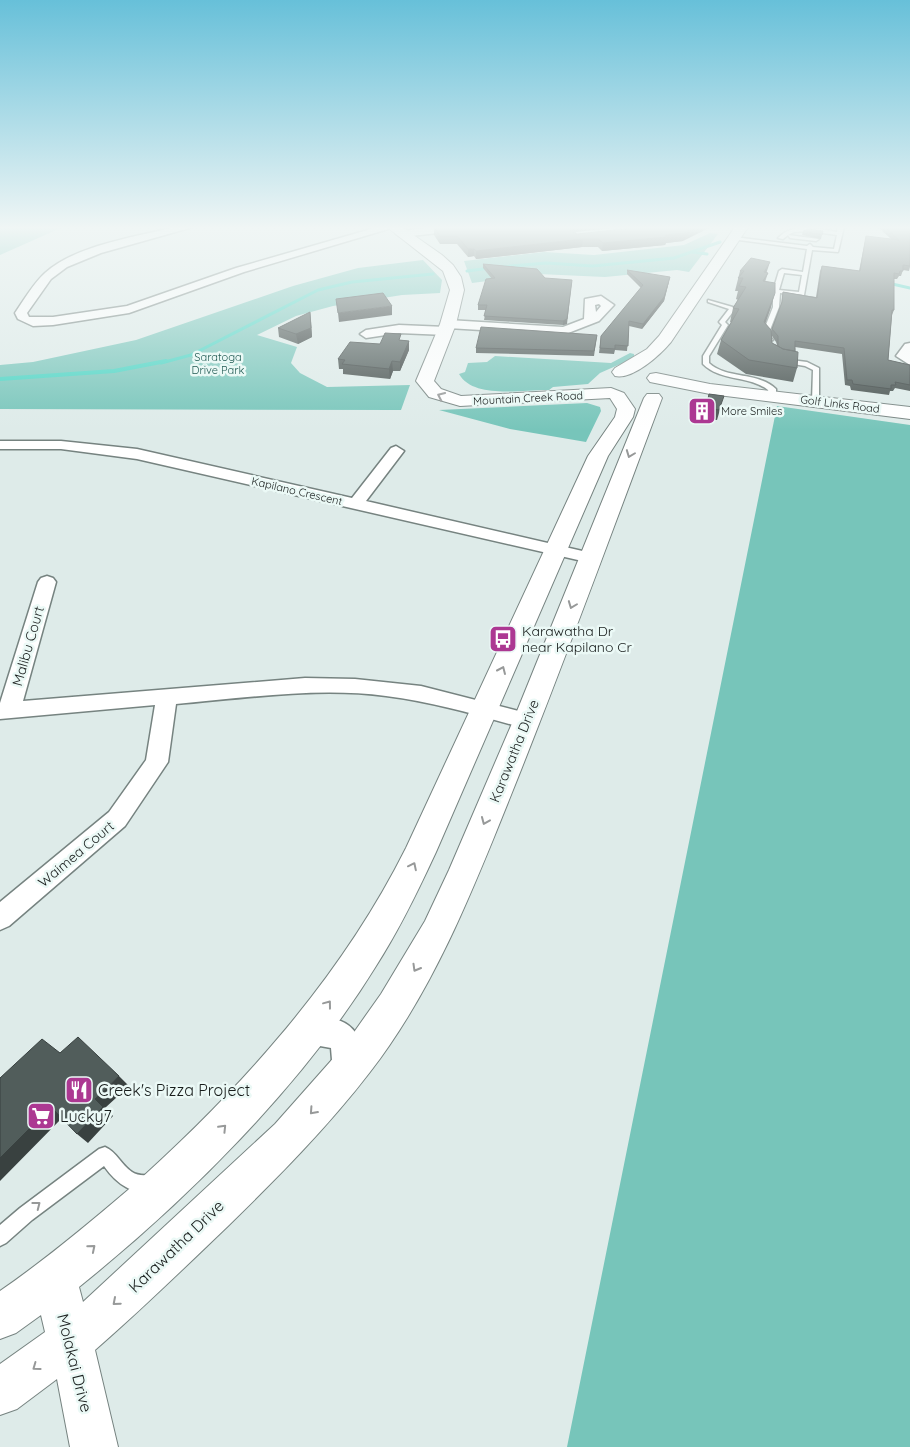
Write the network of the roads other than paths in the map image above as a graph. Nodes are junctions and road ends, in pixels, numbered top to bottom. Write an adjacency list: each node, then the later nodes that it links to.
1 (34, 295): 2 (street)
2 (170, 295)
3 (456, 295): 9 (main road, Mountain Creek Road)
4 (698, 295): 16 (main road)
5 (713, 295): 7 (main road, Karawatha Drive)
6 (778, 295): 12 (lane)
7 (710, 301): 17 (main road, Karawatha Drive); 19 (lane)
8 (590, 320): 9 (street)
9 (447, 327): 10 (street); 13 (main road, Mountain Creek Road)
10 (366, 334)
11 (910, 348): 15 (street)
12 (772, 349)
13 (438, 350): 18 (main road, Mountain Creek Road); 18 (main road, Mountain Creek Road, one-way to 13)
14 (776, 358): 20 (lane)
15 (910, 361)
16 (621, 372): 17 (main road); 18 (main road)
17 (656, 386): 18 (main road); 19 (main road, Golf Links Road); 26 (main road, Karawatha Drive, one-way to 26)
18 (611, 391): 25 (main road, Karawatha Drive)
19 (773, 396): 20 (main road, Golf Links Road)
20 (816, 401): 21 (main road, Golf Links Road)
21 (910, 413)
22 (0, 445): 24 (street, Kapilano Crescent)
23 (396, 451): 24 (street)
24 (355, 505): 25 (street, Kapilano Crescent)
25 (556, 550): 26 (street, Kapilano Crescent); 29 (main road, Karawatha Drive, one-way to 25)
26 (591, 558): 31 (main road, Karawatha Drive, one-way to 31)
27 (47, 582): 30 (street, Malibu Court)
28 (167, 697): 29 (street); 30 (street); 32 (street, Waimea Court)
29 (485, 709): 31 (street); 33 (main road, Karawatha Drive, one-way to 29)
30 (5, 710)
31 (527, 720): 34 (main road, Karawatha Drive, one-way to 34)
32 (0, 918)
33 (301, 1040): 34 (street, Karawatha Drive); 35 (main road, Karawatha Drive, one-way to 33)
34 (338, 1084): 39 (main road, Karawatha Drive, one-way to 39)
35 (171, 1179): 36 (lane, one-way to 35); 37 (main road, Karawatha Drive, one-way to 35)
36 (0, 1237)
37 (55, 1280): 38 (main road, Karawatha Drive); 39 (main road, Molakai Drive)
38 (0, 1317)
39 (71, 1341): 40 (main road, Karawatha Drive, one-way to 40); 41 (main road, Molakai Drive)
40 (0, 1392)
41 (94, 1447)

